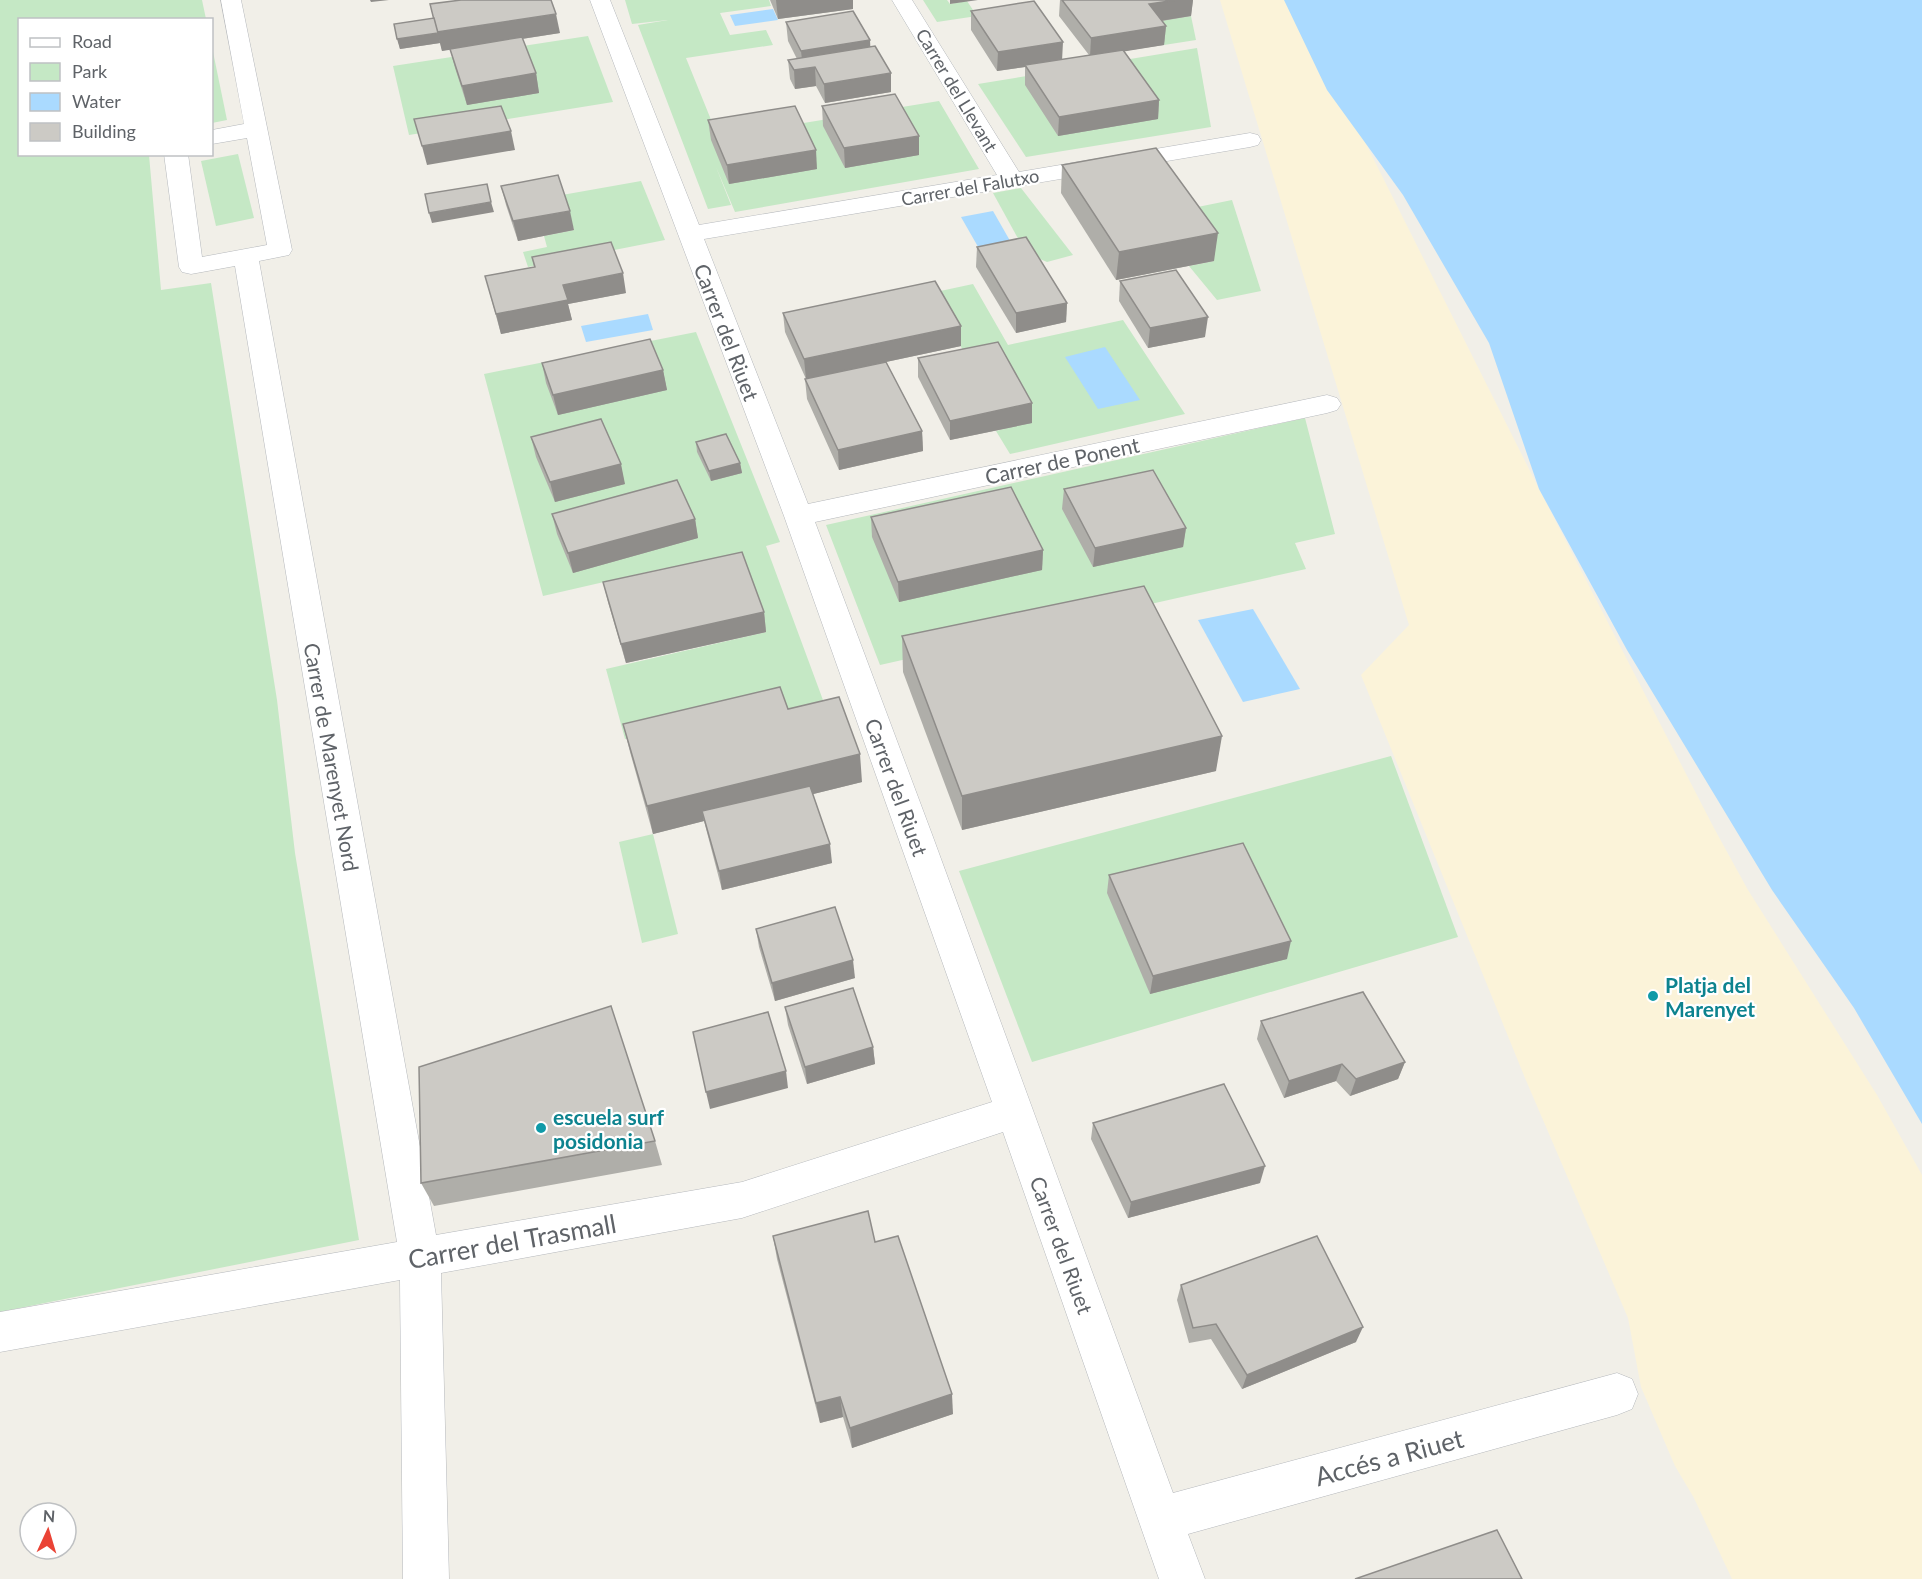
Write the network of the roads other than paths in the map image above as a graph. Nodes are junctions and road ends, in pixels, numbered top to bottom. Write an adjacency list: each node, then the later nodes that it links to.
1 (231, 0): 4 (street)
2 (600, 0): 9 (street, Carrer del Riuet)
3 (902, 0): 8 (street, Carrer del Llevant)
4 (256, 129): 5 (street); 10 (street)
5 (213, 137)
6 (1250, 140): 8 (street, Carrer del Falutxo)
7 (176, 156): 10 (street)
8 (1012, 180): 9 (street, Carrer del Falutxo)
9 (690, 234): 12 (street, Carrer del Riuet)
10 (246, 256): 14 (street, Carrer de Marenyet Nord)
11 (1327, 404): 12 (street, Carrer de Ponent)
12 (798, 516): 13 (street, Carrer del Riuet)
13 (1013, 1112): 14 (street, Carrer del Trasmall); 17 (street, Carrer del Riuet)
14 (420, 1257): 15 (street, Carrer del Trasmall); 18 (street, Carrer de Marenyet Nord)
15 (0, 1332)
16 (1617, 1394): 17 (street, Accés a Riuet)
17 (1161, 1519): 19 (street, Carrer del Riuet)
18 (426, 1579)
19 (1182, 1579)

